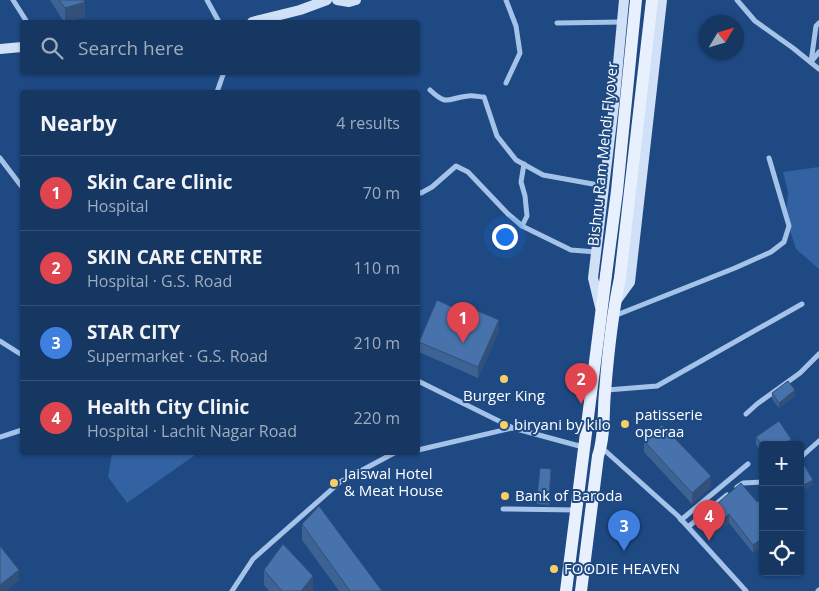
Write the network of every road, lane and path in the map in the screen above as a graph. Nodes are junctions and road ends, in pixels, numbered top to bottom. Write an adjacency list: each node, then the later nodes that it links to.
1 (13, 0): 13 (street)
2 (207, 0): 14 (street)
3 (327, 0): 15 (street)
4 (336, 0): 5 (street)
5 (356, 0)
6 (506, 0): 27 (street)
7 (636, 0): 39 (main road, Bishnu Ram Mehdi Flyover, bridge)
8 (652, 0): 39 (main road, Bishnu Ram Mehdi Flyover, bridge)
9 (662, 0): 12 (street)
10 (737, 0): 24 (street)
11 (624, 5): 12 (street); 16 (street)
12 (661, 13): 20 (street)
13 (26, 20)
14 (218, 20)
15 (260, 20)
16 (623, 22): 17 (street); 19 (street)
17 (557, 23)
18 (819, 23): 24 (street)
19 (621, 37): 20 (street); 34 (street)
20 (659, 39): 39 (street)
21 (0, 48): 22 (street)
22 (20, 48)
23 (819, 52): 24 (street)
24 (810, 62): 25 (street)
25 (819, 69)
26 (223, 75): 28 (street)
27 (506, 83)
28 (218, 90)
29 (430, 90): 32 (street)
30 (0, 158): 33 (street)
31 (769, 158): 39 (street)
32 (524, 164): 34 (street); 36 (street)
33 (20, 184)
34 (604, 186): 37 (street)
35 (420, 193): 36 (street)
36 (522, 226): 37 (street)
37 (596, 252): 39 (street)
38 (802, 304): 44 (street)
39 (610, 310): 44 (main road); 50 (main road)
40 (0, 341): 41 (street)
41 (20, 354)
42 (819, 354): 45 (street)
43 (420, 381): 46 (street)
44 (605, 390): 51 (main road)
45 (746, 414)
46 (513, 428): 50 (street); 52 (street)
47 (20, 431): 48 (street)
48 (0, 437)
49 (819, 441): 53 (street)
50 (585, 447): 59 (main road)
51 (601, 447): 61 (street); 65 (main road)
52 (420, 450)
53 (804, 454)
54 (390, 455): 57 (street)
55 (748, 464): 61 (street)
56 (759, 482): 62 (street)
57 (315, 504): 60 (street); 63 (street)
58 (503, 509): 59 (street)
59 (576, 510): 64 (main road)
60 (320, 512)
61 (681, 520): 62 (street)
62 (688, 527): 66 (street)
63 (232, 591)
64 (566, 591)
65 (581, 591)
66 (746, 591)

